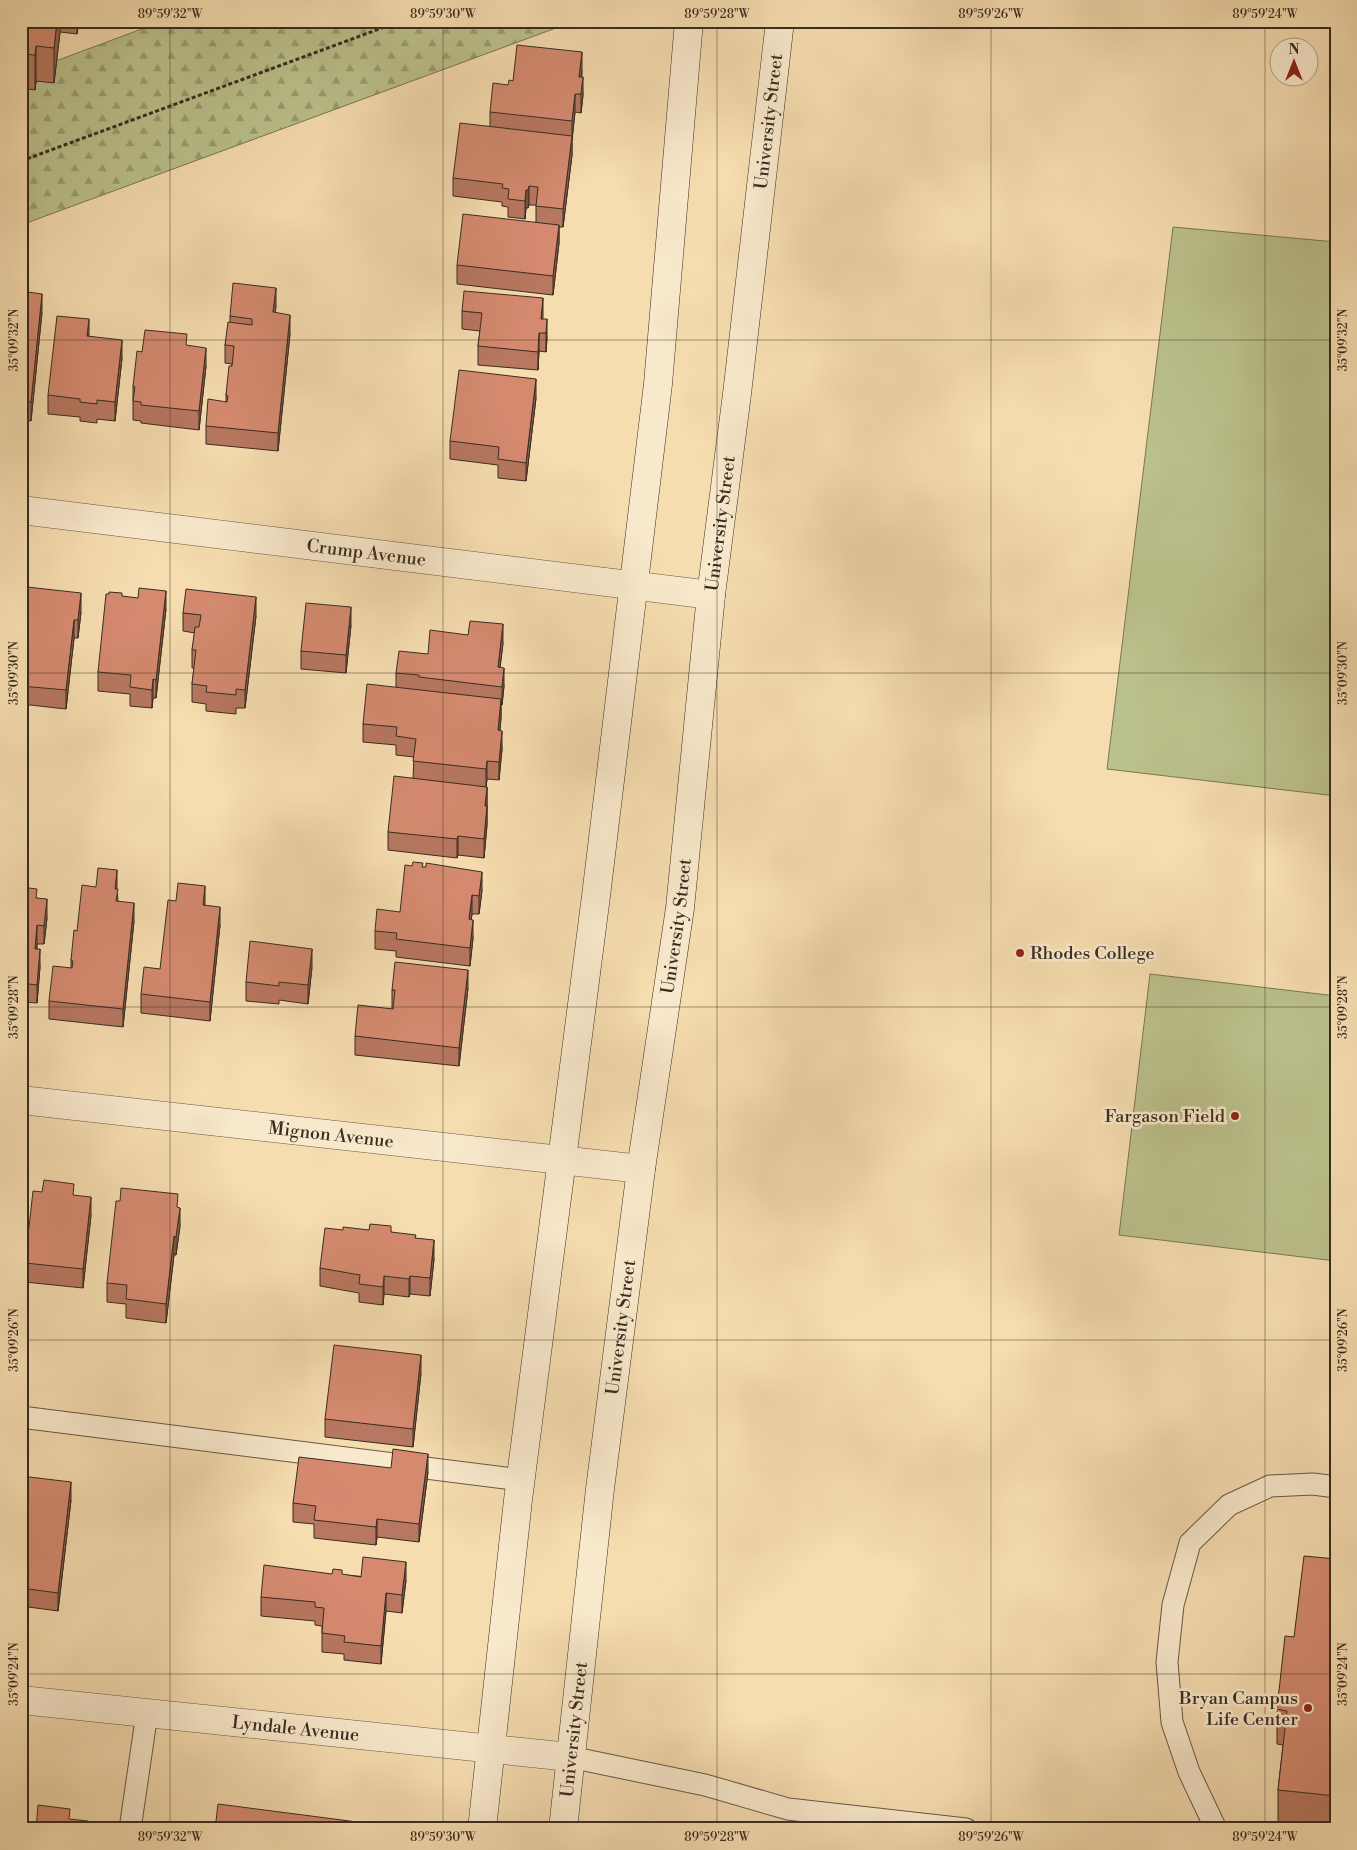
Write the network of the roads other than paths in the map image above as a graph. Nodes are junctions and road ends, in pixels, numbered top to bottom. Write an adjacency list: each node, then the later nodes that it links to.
1 (690, 21): 4 (main road)
2 (780, 21): 5 (main road, University Street)
3 (21, 510): 4 (main road, Crump Avenue)
4 (633, 585): 5 (main road, Crump Avenue); 7 (main road)
5 (711, 595): 8 (main road, University Street)
6 (21, 1100): 7 (main road, Mignon Avenue)
7 (562, 1160): 8 (main road, Mignon Avenue); 10 (main road)
8 (641, 1169): 15 (main road, University Street)
9 (21, 1417): 10 (lane)
10 (521, 1480): 14 (main road)
11 (1336, 1487): 20 (lane)
12 (21, 1700): 13 (main road, Lyndale Avenue)
13 (148, 1713): 14 (main road, Lyndale Avenue); 16 (lane)
14 (492, 1748): 15 (main road, Lyndale Avenue); 17 (main road)
15 (570, 1757): 18 (main road, University Street); 19 (lane)
16 (130, 1829)
17 (482, 1829)
18 (563, 1829)
19 (966, 1829)
20 (1216, 1829)

